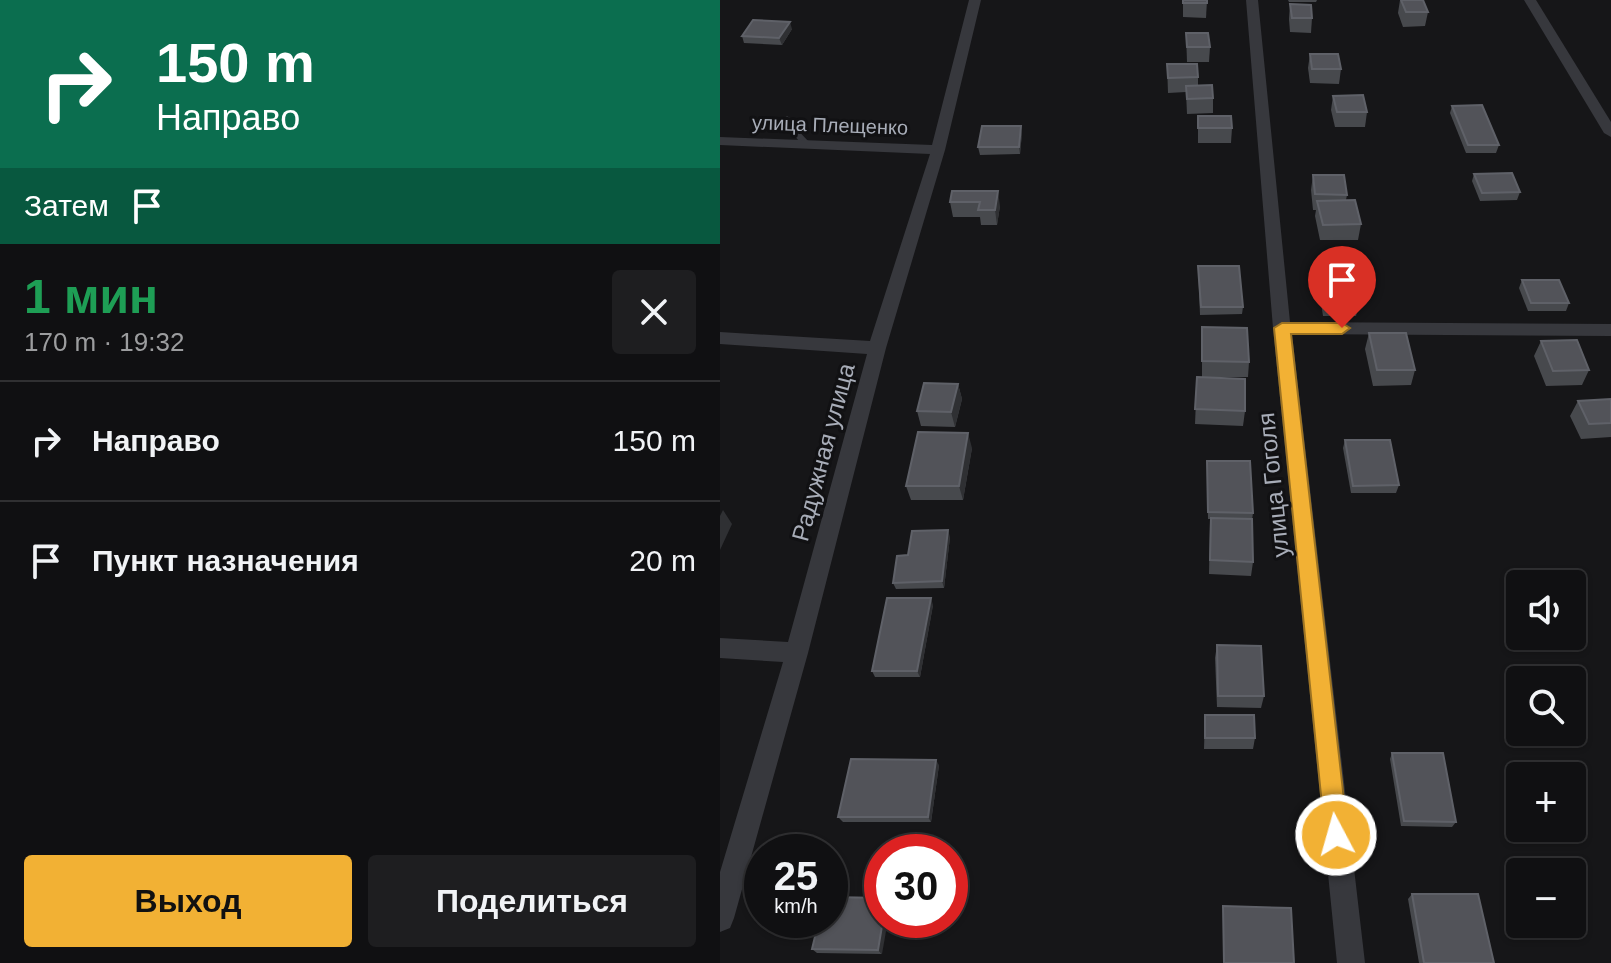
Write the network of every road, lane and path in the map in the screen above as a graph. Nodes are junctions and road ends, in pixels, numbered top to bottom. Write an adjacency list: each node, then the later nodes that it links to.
1 (975, 0): 8 (street, Радужная улица)
2 (1252, 0): 9 (street, улица Гоголя)
3 (1530, 0): 5 (street)
4 (787, 118): 7 (lane)
5 (1611, 133)
6 (720, 141): 7 (street, улица Плещенко)
7 (807, 145): 8 (street, улица Плещенко)
8 (938, 150): 12 (street, Радужная улица)
9 (1282, 328): 10 (street); 16 (street, улица Гоголя)
10 (1611, 330)
11 (720, 338): 12 (street)
12 (877, 348): 14 (street, Радужная улица)
13 (720, 648): 14 (street)
14 (797, 653): 15 (street, Радужная улица)
15 (720, 918)
16 (1351, 963)

